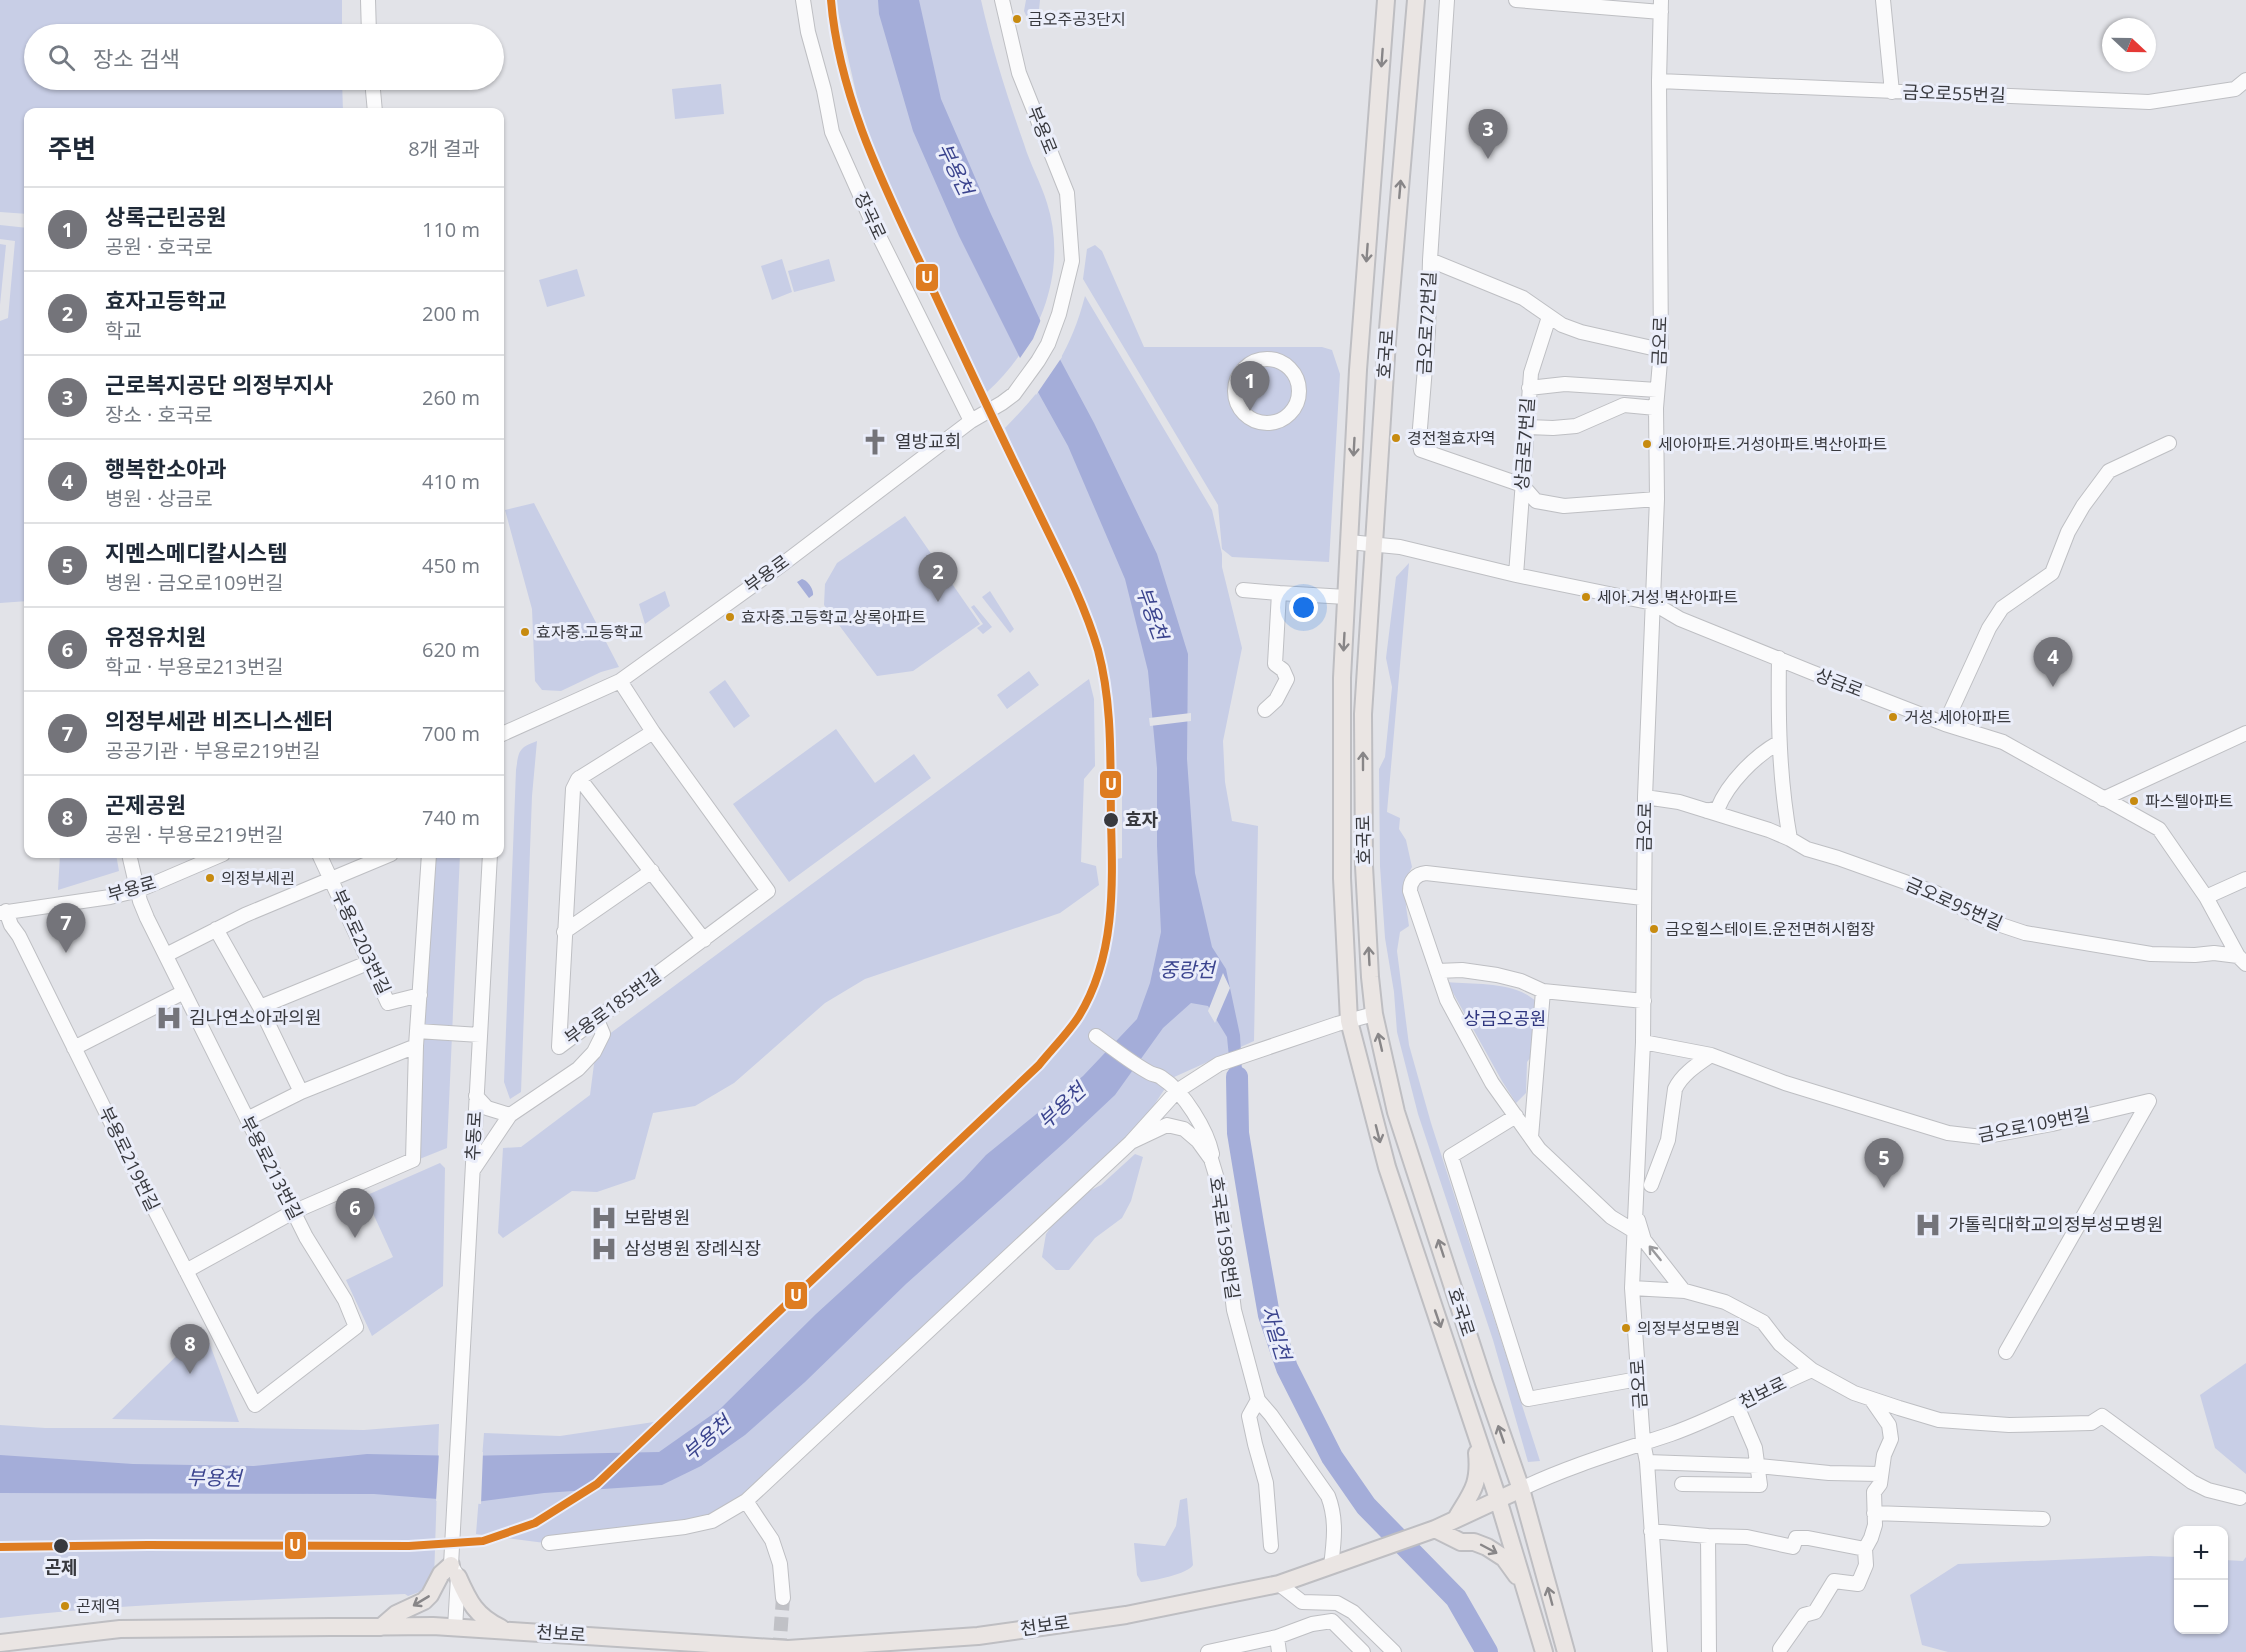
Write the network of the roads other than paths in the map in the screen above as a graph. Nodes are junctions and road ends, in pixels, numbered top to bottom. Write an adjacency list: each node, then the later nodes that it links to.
1 (368, 0): 11 (street)
2 (803, 0): 23 (street, 장곡로)
3 (1002, 0): 23 (street, 부용로)
4 (1386, 0): 29 (main road, 호국로, one-way to 29)
5 (1416, 0): 30 (main road, 호국로, one-way to 5)
6 (1447, 0): 17 (street)
7 (1516, 0): 9 (street)
8 (1883, 0): 15 (street)
9 (1608, 4): 10 (street)
10 (1661, 6): 13 (street, 금오로)
11 (369, 24)
12 (2246, 80): 15 (street, 금오로55번길)
13 (1659, 81): 15 (street, 금오로55번길); 19 (street, 금오로)
14 (373, 90): 16 (street)
15 (1892, 92)
16 (375, 108)
17 (1430, 260): 18 (street, 금오로72번길); 27 (street, 금오로72번길)
18 (1549, 317): 19 (street, 금오로72번길); 20 (street, 상금로7번길)
19 (1661, 350): 21 (street, 금오로)
20 (1529, 388): 21 (street); 25 (street, 상금로7번길)
21 (1657, 390): 22 (street, 금오로)
22 (1656, 408): 25 (street); 28 (street, 금오로)
23 (971, 421): 37 (street, 부용로)
24 (1272, 422): 24 (street)
25 (1528, 427): 27 (street, 상금로7번길)
26 (2169, 442): 39 (street)
27 (1522, 485): 28 (street); 31 (street, 상금로7번길)
28 (1657, 499): 35 (street, 금오로)
29 (1349, 542): 30 (street, 상금로); 34 (main road, 호국로)
30 (1374, 544): 31 (street, 상금로); 74 (main road, 호국로, one-way to 30)
31 (1516, 574): 35 (street, 상금로)
32 (1243, 590): 33 (street)
33 (1279, 592): 34 (street); 38 (street)
34 (1346, 597): 76 (main road, 호국로, one-way to 76)
35 (1653, 603): 36 (street, 상금로); 45 (street, 금오로)
36 (1779, 658): 39 (street, 상금로); 43 (street)
37 (620, 681): 40 (street, 부용로185번길); 41 (street, 부용로)
38 (1265, 710)
39 (1945, 724): 46 (street, 상금로)
40 (653, 732): 44 (street); 64 (street, 부용로185번길)
41 (504, 733)
42 (2246, 733): 46 (street)
43 (1778, 743): 47 (street); 48 (street)
44 (579, 778): 55 (street); 63 (street, 부용로185번길)
45 (1645, 796): 47 (street, 금오로95번길); 60 (street, 금오로)
46 (2103, 799): 59 (street, 상금로)
47 (1707, 811): 48 (street, 금오로95번길)
48 (1790, 839): 66 (street, 금오로95번길)
49 (130, 858): 58 (street, 부용로213번길)
50 (202, 858): 58 (street, 부용로)
51 (322, 858): 56 (street, 부용로203번길)
52 (382, 858): 56 (street)
53 (429, 858): 71 (street)
54 (490, 858): 78 (street, 추동로)
55 (652, 871): 63 (street); 64 (street)
56 (332, 879): 62 (street); 67 (street, 부용로203번길)
57 (2246, 879): 59 (street)
58 (139, 890): 61 (street, 부용로); 65 (street, 부용로213번길)
59 (2206, 897): 66 (street, 상금로)
60 (1643, 898): 68 (street); 72 (street, 금오로)
61 (3, 912): 82 (street, 부용로219번길)
62 (216, 929): 65 (street); 73 (street)
63 (564, 932): 75 (street, 부용로185번길)
64 (704, 940): 75 (street, 부용로185번길)
65 (166, 955): 70 (street, 부용로213번길)
66 (2242, 960)
67 (370, 962): 71 (street, 부용로203번길); 73 (street)
68 (1437, 971): 69 (street); 90 (street)
69 (1543, 991): 72 (street); 92 (street)
70 (184, 992): 82 (street); 91 (street, 부용로213번길)
71 (420, 995): 77 (street, 부용로203번길)
72 (1644, 1001): 80 (street, 금오로)
73 (260, 1007): 86 (street)
74 (1374, 1014): 76 (street); 88 (main road, 호국로, one-way to 74)
75 (597, 1020): 89 (street)
76 (1350, 1021): 84 (main road, 호국로); 85 (street)
77 (417, 1031): 78 (street); 81 (street, 부용로203번길)
78 (480, 1035): 87 (street, 추동로)
79 (1096, 1036): 85 (street)
80 (1643, 1042): 83 (street, 금오로109번길); 98 (street, 금오로)
81 (416, 1046): 86 (street); 97 (street, 부용로203번길)
82 (74, 1048): 100 (street, 부용로219번길)
83 (1711, 1055): 96 (street); 103 (street, 금오로109번길)
84 (1364, 1077): 88 (main road); 110 (main road, 호국로, one-way to 110)
85 (1177, 1091): 93 (street); 95 (street)
86 (301, 1092): 91 (street)
87 (476, 1096): 89 (street); 94 (street, 추동로)
88 (1396, 1112): 116 (main road, 호국로, one-way to 88)
89 (510, 1115): 94 (street)
90 (1516, 1116): 92 (street); 105 (street)
91 (247, 1119): 97 (street, 부용로213번길)
92 (1531, 1137): 99 (street)
93 (1131, 1142): 95 (street, 호국로1598번길); 119 (street)
94 (472, 1172): 130 (street, 추동로)
95 (1218, 1182): 107 (street, 호국로1598번길)
96 (1652, 1185)
97 (293, 1212): 100 (street); 108 (street, 부용로213번길)
98 (1635, 1212): 99 (street, 금오로); 102 (street, one-way to 98)
99 (1634, 1231): 101 (street, 금오로)
100 (186, 1271): 108 (street, 부용로219번길)
101 (1632, 1288): 102 (street); 105 (street, 금오로)
102 (1683, 1290): 104 (street)
103 (2006, 1352)
104 (1812, 1370): 106 (street); 109 (street, 천보로)
105 (1638, 1379): 111 (street, 금오로)
106 (1870, 1398): 114 (street); 117 (street)
107 (1258, 1400): 127 (street, 호국로1598번길); 129 (street)
108 (255, 1404)
109 (1737, 1406): 111 (street, 천보로); 113 (street)
110 (1476, 1431): 118 (main road, 호국로); 121 (main road)
111 (1643, 1442): 112 (street, 금오로); 116 (street, 천보로)
112 (1647, 1462): 113 (street); 124 (street, 금오로)
113 (1759, 1466): 114 (street); 115 (street)
114 (1880, 1474): 120 (street)
115 (1682, 1484)
116 (1521, 1489): 118 (main road, 천보로); 145 (main road, 호국로, one-way to 116)
117 (2240, 1498)
118 (1498, 1499): 121 (main road, 천보로); 132 (main road, 호국로)
119 (746, 1501): 126 (street); 133 (street)
120 (1874, 1513): 122 (street); 128 (street)
121 (1456, 1519): 123 (main road, 천보로)
122 (2043, 1519)
123 (1435, 1529): 129 (main road, 천보로); 132 (main road, one-way to 132)
124 (1651, 1531): 125 (street); 146 (street, 금오로)
125 (1708, 1536): 128 (street); 147 (street)
126 (549, 1543)
127 (1271, 1546)
128 (1865, 1549): 139 (street)
129 (1331, 1566): 131 (main road, 천보로)
130 (455, 1571): 134 (main road, one-way to 134); 135 (street); 136 (main road)
131 (1279, 1584): 136 (main road, 천보로); 143 (street)
132 (1527, 1595): 144 (main road, 호국로)
133 (783, 1598)
134 (381, 1627): 135 (main road, 천보로); 138 (main road, 천보로)
135 (455, 1628): 136 (main road, 천보로)
136 (505, 1630)
137 (1277, 1637): 140 (street); 141 (street); 142 (street)
138 (0, 1643)
139 (1780, 1649)
140 (1208, 1652)
141 (1279, 1652)
142 (1363, 1652)
143 (1394, 1652)
144 (1544, 1652)
145 (1566, 1652)
146 (1660, 1652)
147 (1709, 1652)

